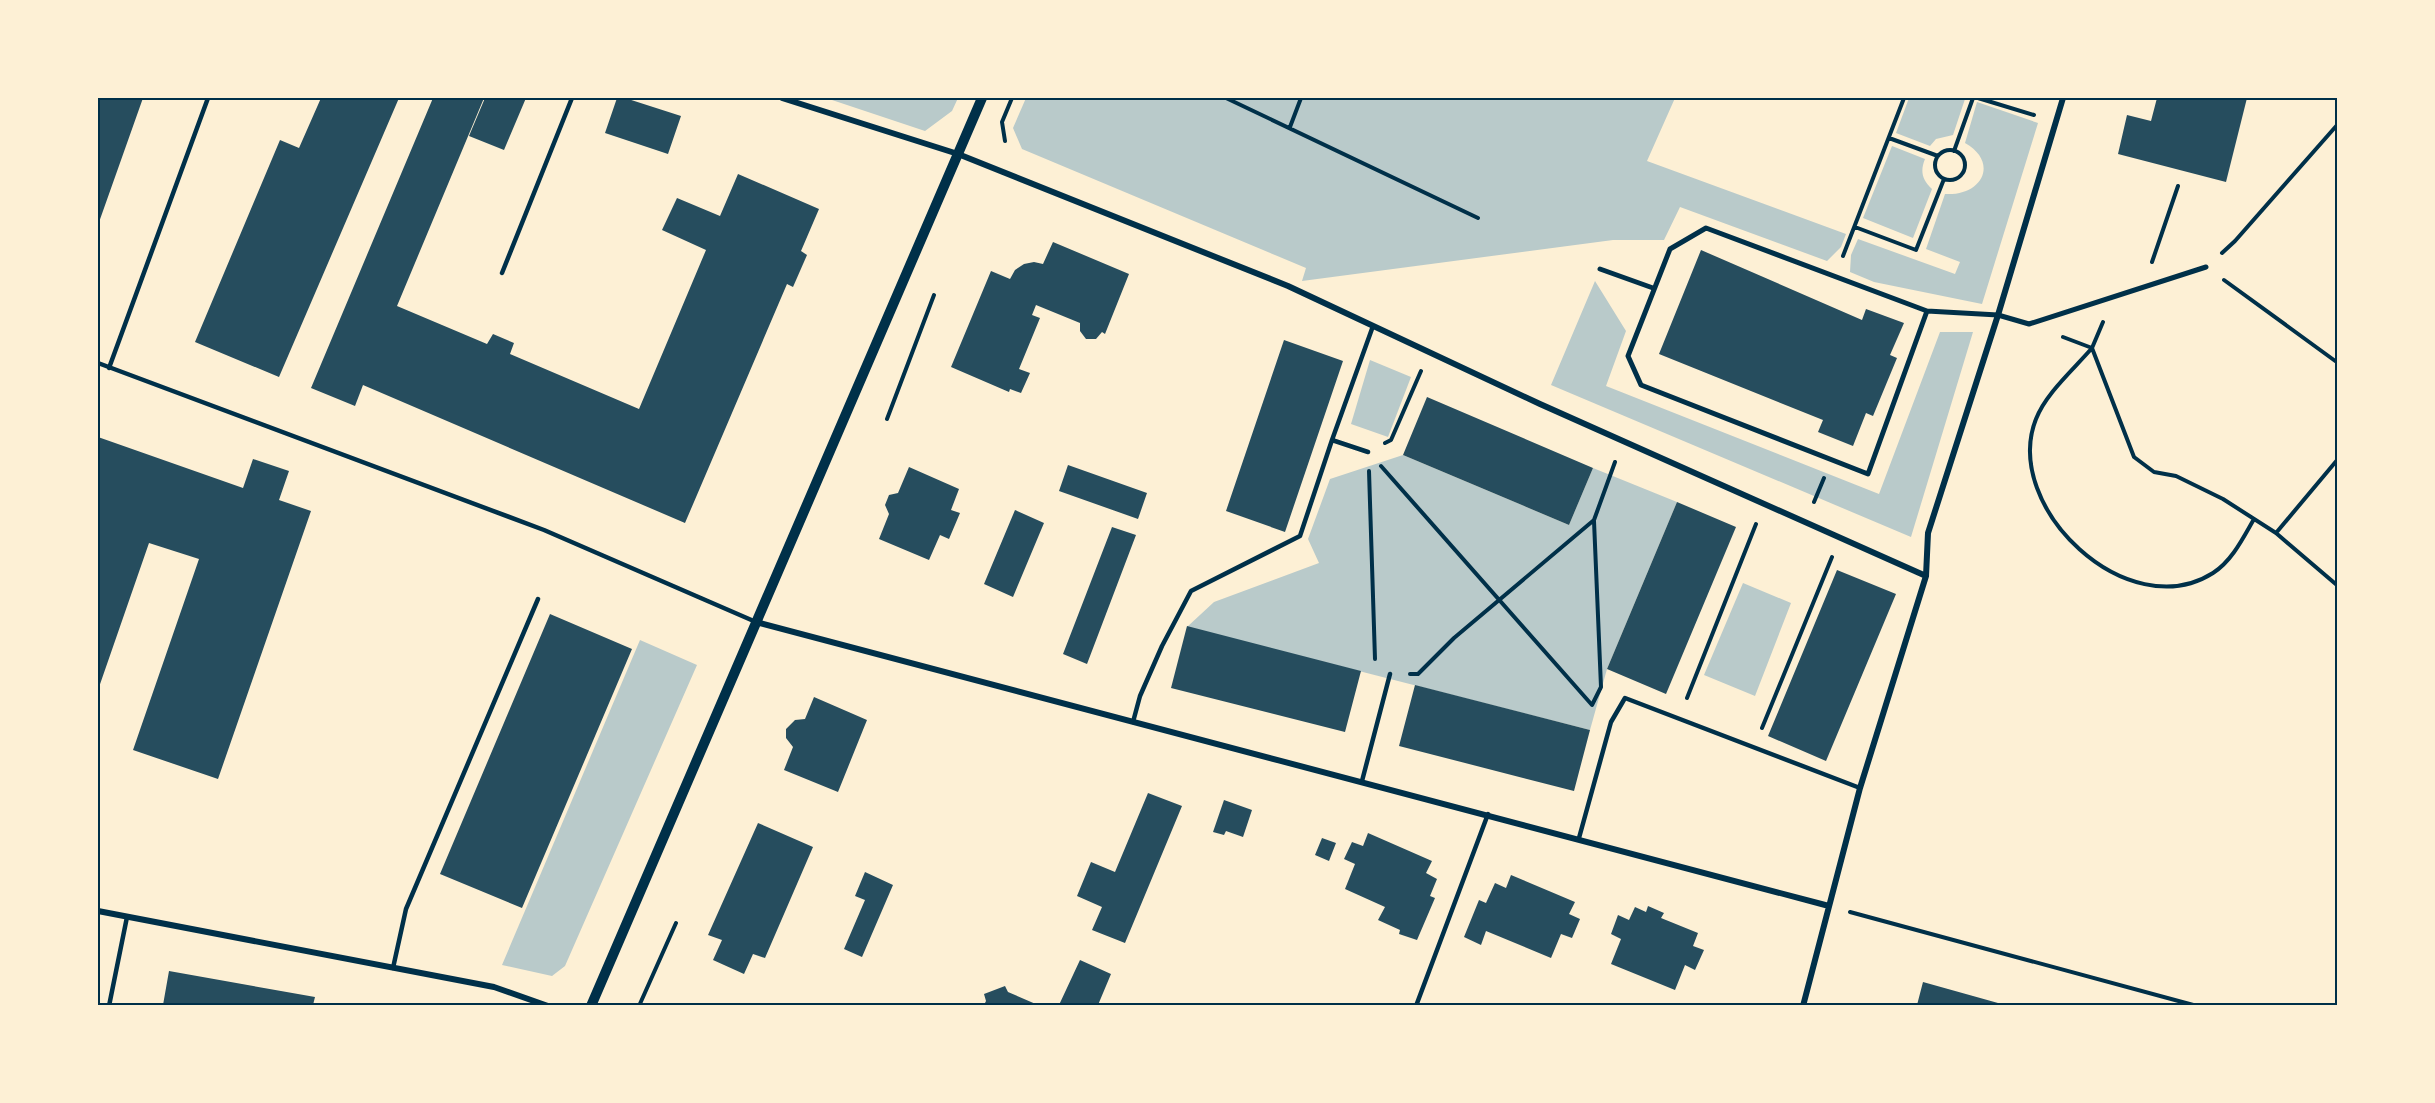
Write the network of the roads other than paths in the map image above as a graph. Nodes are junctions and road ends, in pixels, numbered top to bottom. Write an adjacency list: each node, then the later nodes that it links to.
1 (208, 98): 15 (lane)
2 (572, 98): 9 (lane)
3 (782, 98): 6 (street)
4 (982, 98): 6 (street)
5 (2063, 98): 12 (street)
6 (958, 154): 13 (street); 20 (street)
7 (2206, 267): 12 (street)
8 (1600, 269): 10 (street)
9 (502, 273)
10 (1653, 288): 11 (street); 11 (street)
11 (1927, 311): 12 (street)
12 (1998, 315): 18 (street)
13 (1373, 326): 16 (lane); 18 (street)
14 (98, 363): 15 (lane)
15 (109, 368): 20 (lane)
16 (1332, 440): 17 (lane); 22 (lane)
17 (1368, 452)
18 (1926, 576): 24 (street)
19 (538, 599): 30 (lane)
20 (756, 622): 22 (street); 33 (street)
21 (1390, 674): 23 (lane)
22 (1133, 722): 23 (street)
23 (1362, 781): 25 (street)
24 (1860, 788): 26 (lane); 27 (street)
25 (1488, 814): 26 (street); 34 (lane)
26 (1579, 838): 27 (street)
27 (1829, 906): 35 (street)
28 (98, 911): 29 (street)
29 (127, 917): 30 (street); 31 (lane)
30 (393, 968): 32 (street)
31 (109, 1005)
32 (548, 1005)
33 (591, 1005)
34 (1416, 1005)
35 (1803, 1005)

